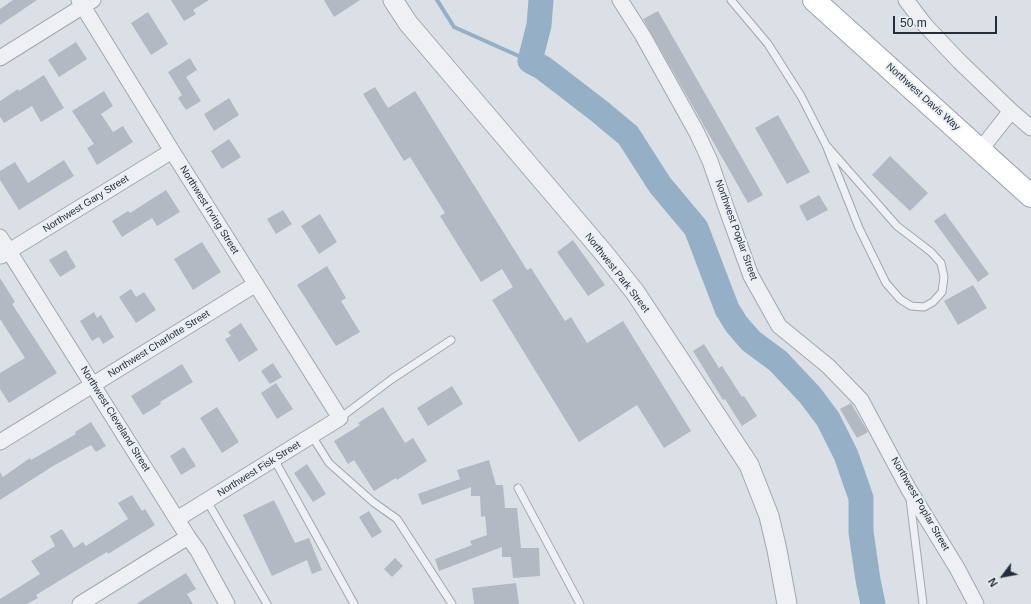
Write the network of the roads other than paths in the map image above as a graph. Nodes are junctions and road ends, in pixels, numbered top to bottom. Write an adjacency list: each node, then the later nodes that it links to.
1 (393, 0): 34 (street, Northwest Park Street)
2 (620, 0): 24 (street, Northwest Poplar Street)
3 (731, 0): 10 (lane)
4 (814, 0): 11 (main road, Northwest Davis Way)
5 (906, 0): 8 (street)
6 (85, 2): 7 (street); 12 (street, Northwest Irving Street)
7 (1, 55)
8 (1011, 111): 9 (street); 11 (street)
9 (1031, 128)
10 (826, 145): 10 (lane)
11 (981, 149): 13 (main road, Northwest Davis Way)
12 (172, 151): 15 (street, Northwest Gary Street); 16 (street, Northwest Irving Street)
13 (1031, 196)
14 (0, 237): 15 (street, Northwest Cleveland Street)
15 (4, 254): 18 (street, Northwest Cleveland Street)
16 (256, 284): 18 (street, Northwest Charlotte Street); 19 (street, Northwest Irving Street)
17 (451, 340): 19 (lane)
18 (93, 384): 21 (street, Northwest Charlotte Street); 26 (street, Northwest Cleveland Street)
19 (340, 418): 20 (street, Northwest Fisk Street)
20 (312, 436): 22 (street, Northwest Fisk Street); 32 (lane)
21 (0, 442)
22 (274, 459): 25 (street, Northwest Fisk Street); 31 (lane)
23 (518, 488): 33 (lane)
24 (908, 488): 35 (lane); 36 (street, Northwest Poplar Street)
25 (207, 501): 26 (street, Northwest Fisk Street); 30 (lane)
26 (177, 519): 27 (street, Northwest Cleveland Street)
27 (188, 537): 28 (street); 29 (street, Northwest Cleveland Street)
28 (80, 604)
29 (227, 604)
30 (267, 604)
31 (354, 604)
32 (452, 604)
33 (580, 604)
34 (787, 604)
35 (923, 604)
36 (976, 604)

